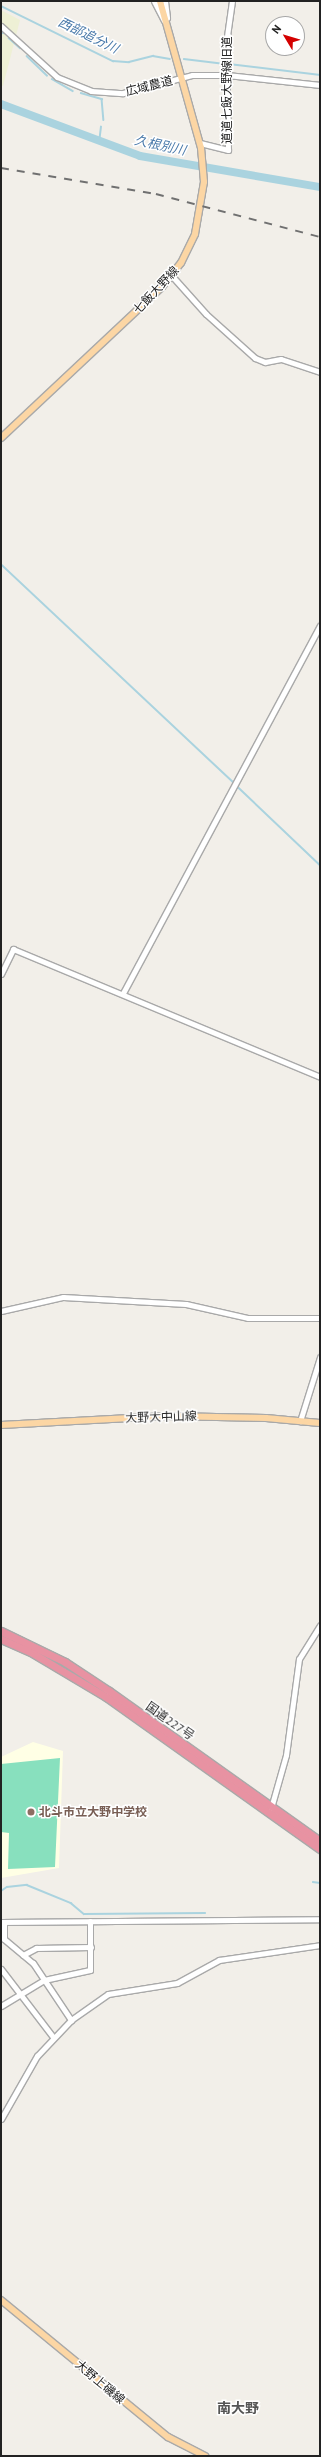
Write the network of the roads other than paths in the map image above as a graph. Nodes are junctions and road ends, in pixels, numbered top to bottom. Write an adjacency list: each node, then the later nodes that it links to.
1 (154, 1): 6 (street)
2 (160, 1): 6 (main road, 七飯大野線)
3 (165, 1): 6 (street)
4 (232, 1): 7 (street, 道道七飯大野線旧道)
5 (1, 26): 8 (street, 広域農道)
6 (167, 28): 8 (main road, 七飯大野線)
7 (227, 75): 8 (street, 広域農道); 9 (street, 広域農道); 10 (street, 道道七飯大野線旧道)
8 (182, 77): 10 (main road, 七飯大野線)
9 (320, 85)
10 (201, 145): 11 (main road, 七飯大野線)
11 (172, 276): 12 (street); 13 (main road, 七飯大野線)
12 (320, 372)
13 (1, 438)
14 (320, 626): 16 (street)
15 (1, 974): 16 (street)
16 (123, 994): 17 (street)
17 (320, 1077)
18 (1, 1311): 19 (street)
19 (320, 1318)
20 (320, 1357): 21 (street)
21 (300, 1421): 22 (main road, 大野大中山線); 23 (main road, 大野大中山線)
22 (320, 1423)
23 (1, 1425)
24 (320, 1625): 27 (street)
25 (1, 1631): 27 (highway, 国道227号)
26 (1, 1639): 27 (highway, 国道227号)
27 (270, 1810): 28 (highway, 国道227号); 29 (highway, 国道227号)
28 (320, 1841)
29 (320, 1849)
30 (320, 1919): 31 (street)
31 (90, 1921): 32 (street); 34 (street)
32 (3, 1922): 35 (street)
33 (320, 1945): 40 (street)
34 (91, 1947): 35 (street); 37 (street)
35 (23, 1955): 37 (street)
36 (1, 1969): 38 (street)
37 (44, 1980): 38 (street); 40 (street)
38 (22, 1995): 39 (street); 41 (street)
39 (1, 2006)
40 (71, 2020): 41 (street)
41 (53, 2037): 42 (street)
42 (1, 2119)
43 (1, 2300): 44 (main road, 大野上磯線)
44 (205, 2456)

